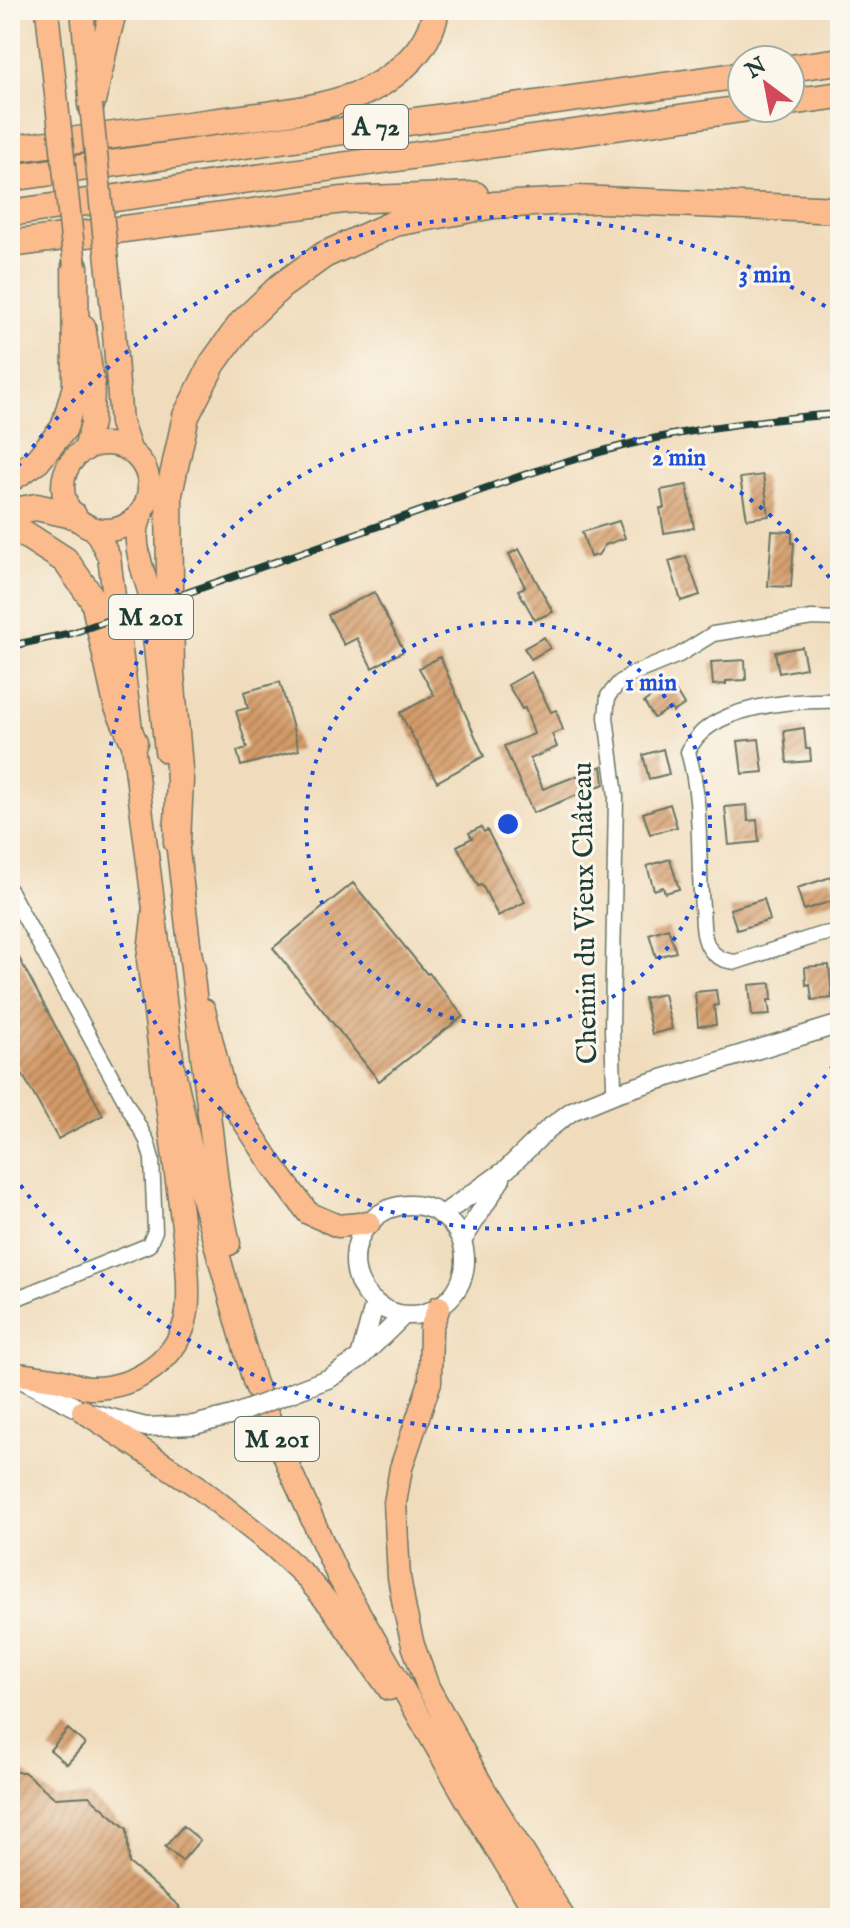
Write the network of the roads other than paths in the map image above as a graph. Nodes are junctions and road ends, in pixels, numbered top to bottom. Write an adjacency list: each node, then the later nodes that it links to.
1 (47, 10): 18 (main road, bridge)
2 (82, 10): 10 (main road)
3 (114, 10): 10 (highway)
4 (436, 10): 12 (highway)
5 (840, 61): 6 (highway)
6 (806, 66)
7 (726, 77): 13 (highway, A 72)
8 (840, 95): 9 (highway)
9 (806, 100)
10 (91, 105): 20 (main road, bridge)
11 (726, 111): 16 (highway, A 72)
12 (10, 149)
13 (10, 178)
14 (593, 200): 15 (highway); 17 (highway); 29 (highway)
15 (840, 210)
16 (10, 213)
17 (10, 244)
18 (75, 266): 19 (main road); 21 (highway)
19 (85, 450): 20 (main road); 24 (main road)
20 (131, 452): 22 (main road)
21 (10, 479)
22 (143, 510): 24 (main road); 29 (main road, M 201)
23 (10, 512): 24 (highway)
24 (84, 522): 28 (main road, M 201)
25 (10, 529): 28 (highway)
26 (840, 619): 35 (street, Chemin du Vieux Château)
27 (840, 701): 32 (street)
28 (134, 742): 31 (main road, M 201)
29 (177, 842): 33 (main road, M 201)
30 (10, 891): 40 (street)
31 (154, 909): 45 (main road); 47 (main road, M 201)
32 (840, 931)
33 (190, 952): 38 (main road); 49 (main road, M 201)
34 (840, 1024): 35 (street)
35 (616, 1093): 36 (street)
36 (507, 1169): 37 (street); 39 (street)
37 (442, 1215): 38 (street); 39 (street)
38 (369, 1223): 41 (street)
39 (462, 1241): 42 (street)
40 (10, 1301)
41 (375, 1302): 43 (street); 44 (street)
42 (439, 1307): 43 (street); 50 (main road)
43 (404, 1315): 44 (street)
44 (360, 1358): 46 (street, bridge)
45 (10, 1374): 46 (street)
46 (83, 1411): 47 (main road)
47 (471, 1807): 48 (main road, M 201)
48 (539, 1918)
49 (554, 1918)
50 (564, 1918)

